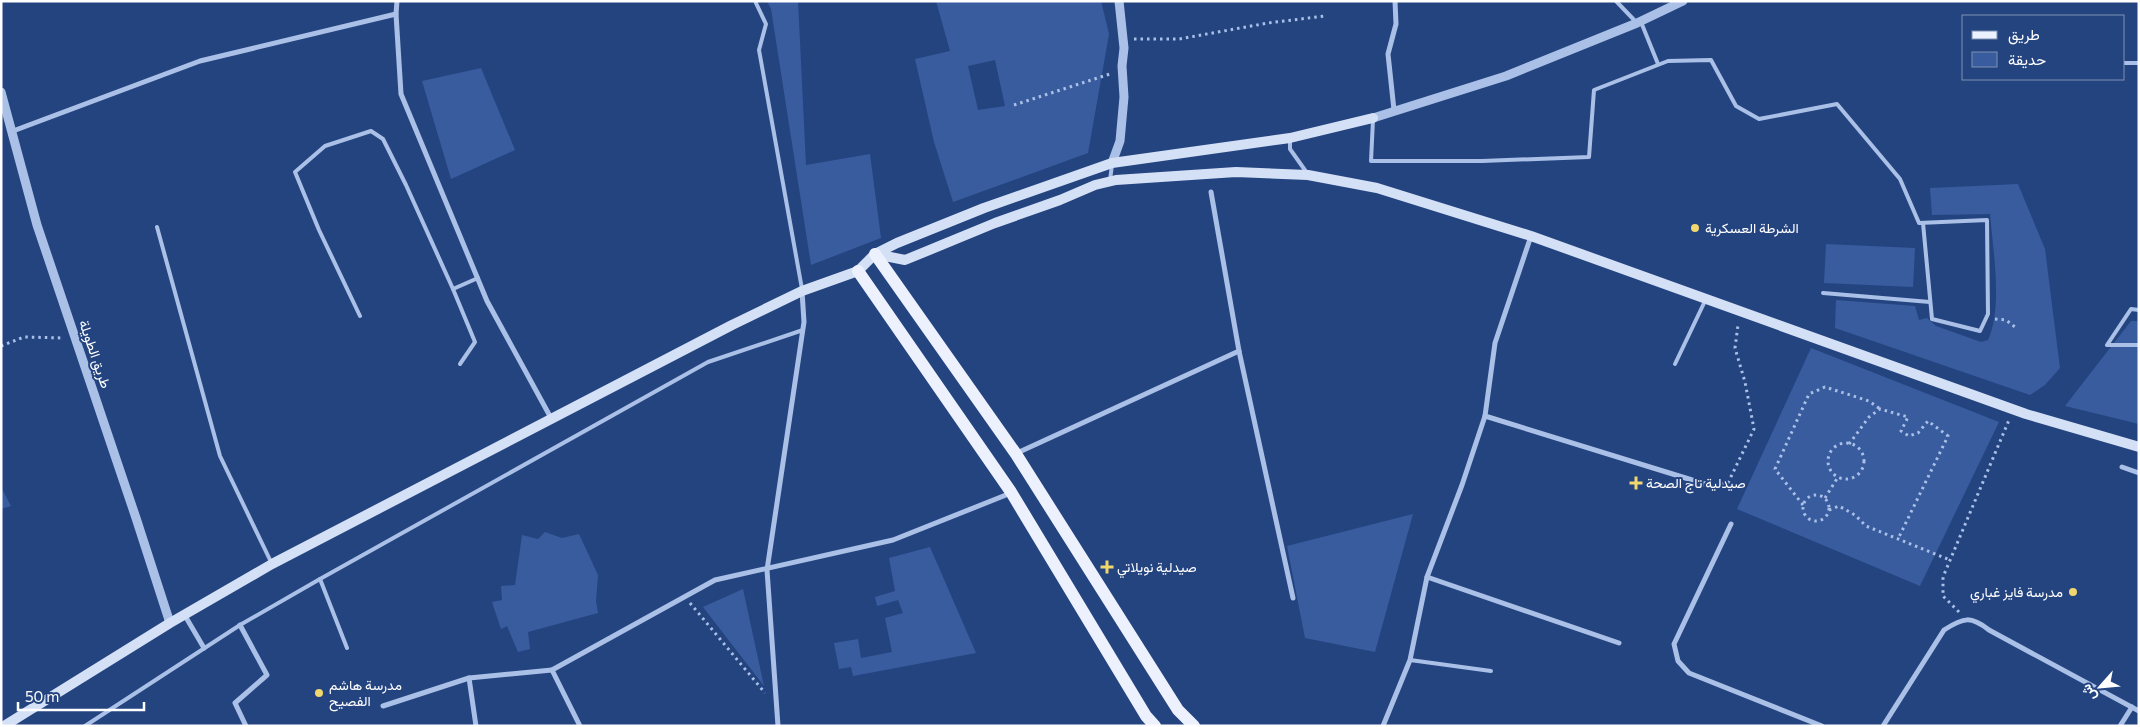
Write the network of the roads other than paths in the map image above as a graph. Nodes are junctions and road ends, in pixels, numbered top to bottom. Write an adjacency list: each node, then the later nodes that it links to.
1 (397, 1): 7 (street)
2 (755, 1): 28 (lane)
3 (1119, 1): 17 (street)
4 (1395, 1): 13 (street)
5 (1616, 1): 8 (lane)
6 (1683, 1): 8 (street)
7 (396, 14): 15 (street); 26 (street)
8 (1639, 22): 11 (lane); 13 (street)
9 (2125, 63): 10 (lane)
10 (2139, 63)
11 (1658, 64): 14 (lane); 21 (lane)
12 (1, 92): 15 (street, طريق الطويلة)
13 (1394, 110): 14 (street)
14 (1373, 118): 16 (main road)
15 (13, 131): 54 (street, طريق الطويلة)
16 (1290, 138): 17 (main road); 18 (lane)
17 (1112, 163): 19 (lane); 24 (main road)
18 (1308, 175): 19 (main road); 23 (main road)
19 (1110, 181): 24 (main road)
20 (1211, 192): 36 (street)
21 (1924, 223): 31 (lane); 31 (lane)
22 (157, 227): 48 (lane)
23 (1531, 236): 30 (main road); 39 (street)
24 (875, 254): 25 (main road); 42 (main road)
25 (858, 271): 28 (main road); 46 (main road)
26 (478, 278): 27 (lane); 40 (street)
27 (453, 289): 33 (lane); 37 (lane)
28 (802, 291): 34 (street); 40 (main road)
29 (1823, 293): 31 (lane)
30 (1706, 299): 38 (lane); 41 (main road)
31 (1930, 302)
32 (2139, 310): 35 (lane)
33 (360, 316)
34 (803, 330): 49 (street); 51 (lane)
35 (2139, 346)
36 (1240, 351): 42 (street); 52 (street)
37 (460, 364)
38 (1675, 364)
39 (1485, 416): 45 (street); 50 (street)
40 (551, 418): 48 (main road)
41 (2139, 447)
42 (1016, 454): 74 (main road)
43 (2122, 467): 44 (street)
44 (2139, 473)
45 (1705, 484)
46 (1011, 492): 49 (street); 73 (main road)
47 (1731, 524): 76 (street)
48 (272, 564): 53 (main road)
49 (767, 570): 60 (street); 72 (street)
50 (1427, 577): 56 (street); 59 (street)
51 (320, 579): 55 (lane); 58 (lane)
52 (1293, 598)
53 (184, 614): 54 (main road); 57 (street)
54 (170, 623): 66 (main road)
55 (240, 625): 57 (lane); 69 (street)
56 (1619, 643)
57 (204, 648): 68 (lane)
58 (346, 648)
59 (1410, 660): 61 (lane); 75 (street)
60 (552, 670): 62 (street); 71 (street)
61 (1491, 671)
62 (469, 678): 63 (street); 70 (street)
63 (384, 706)
64 (2132, 707): 65 (street); 77 (street); 78 (street)
65 (2139, 711)
66 (17, 722): 67 (main road)
67 (4, 726)
68 (85, 726)
69 (246, 726)
70 (476, 726)
71 (580, 726)
72 (778, 726)
73 (1155, 726)
74 (1194, 726)
75 (1383, 726)
76 (1822, 726)
77 (1883, 726)
78 (2120, 726)

